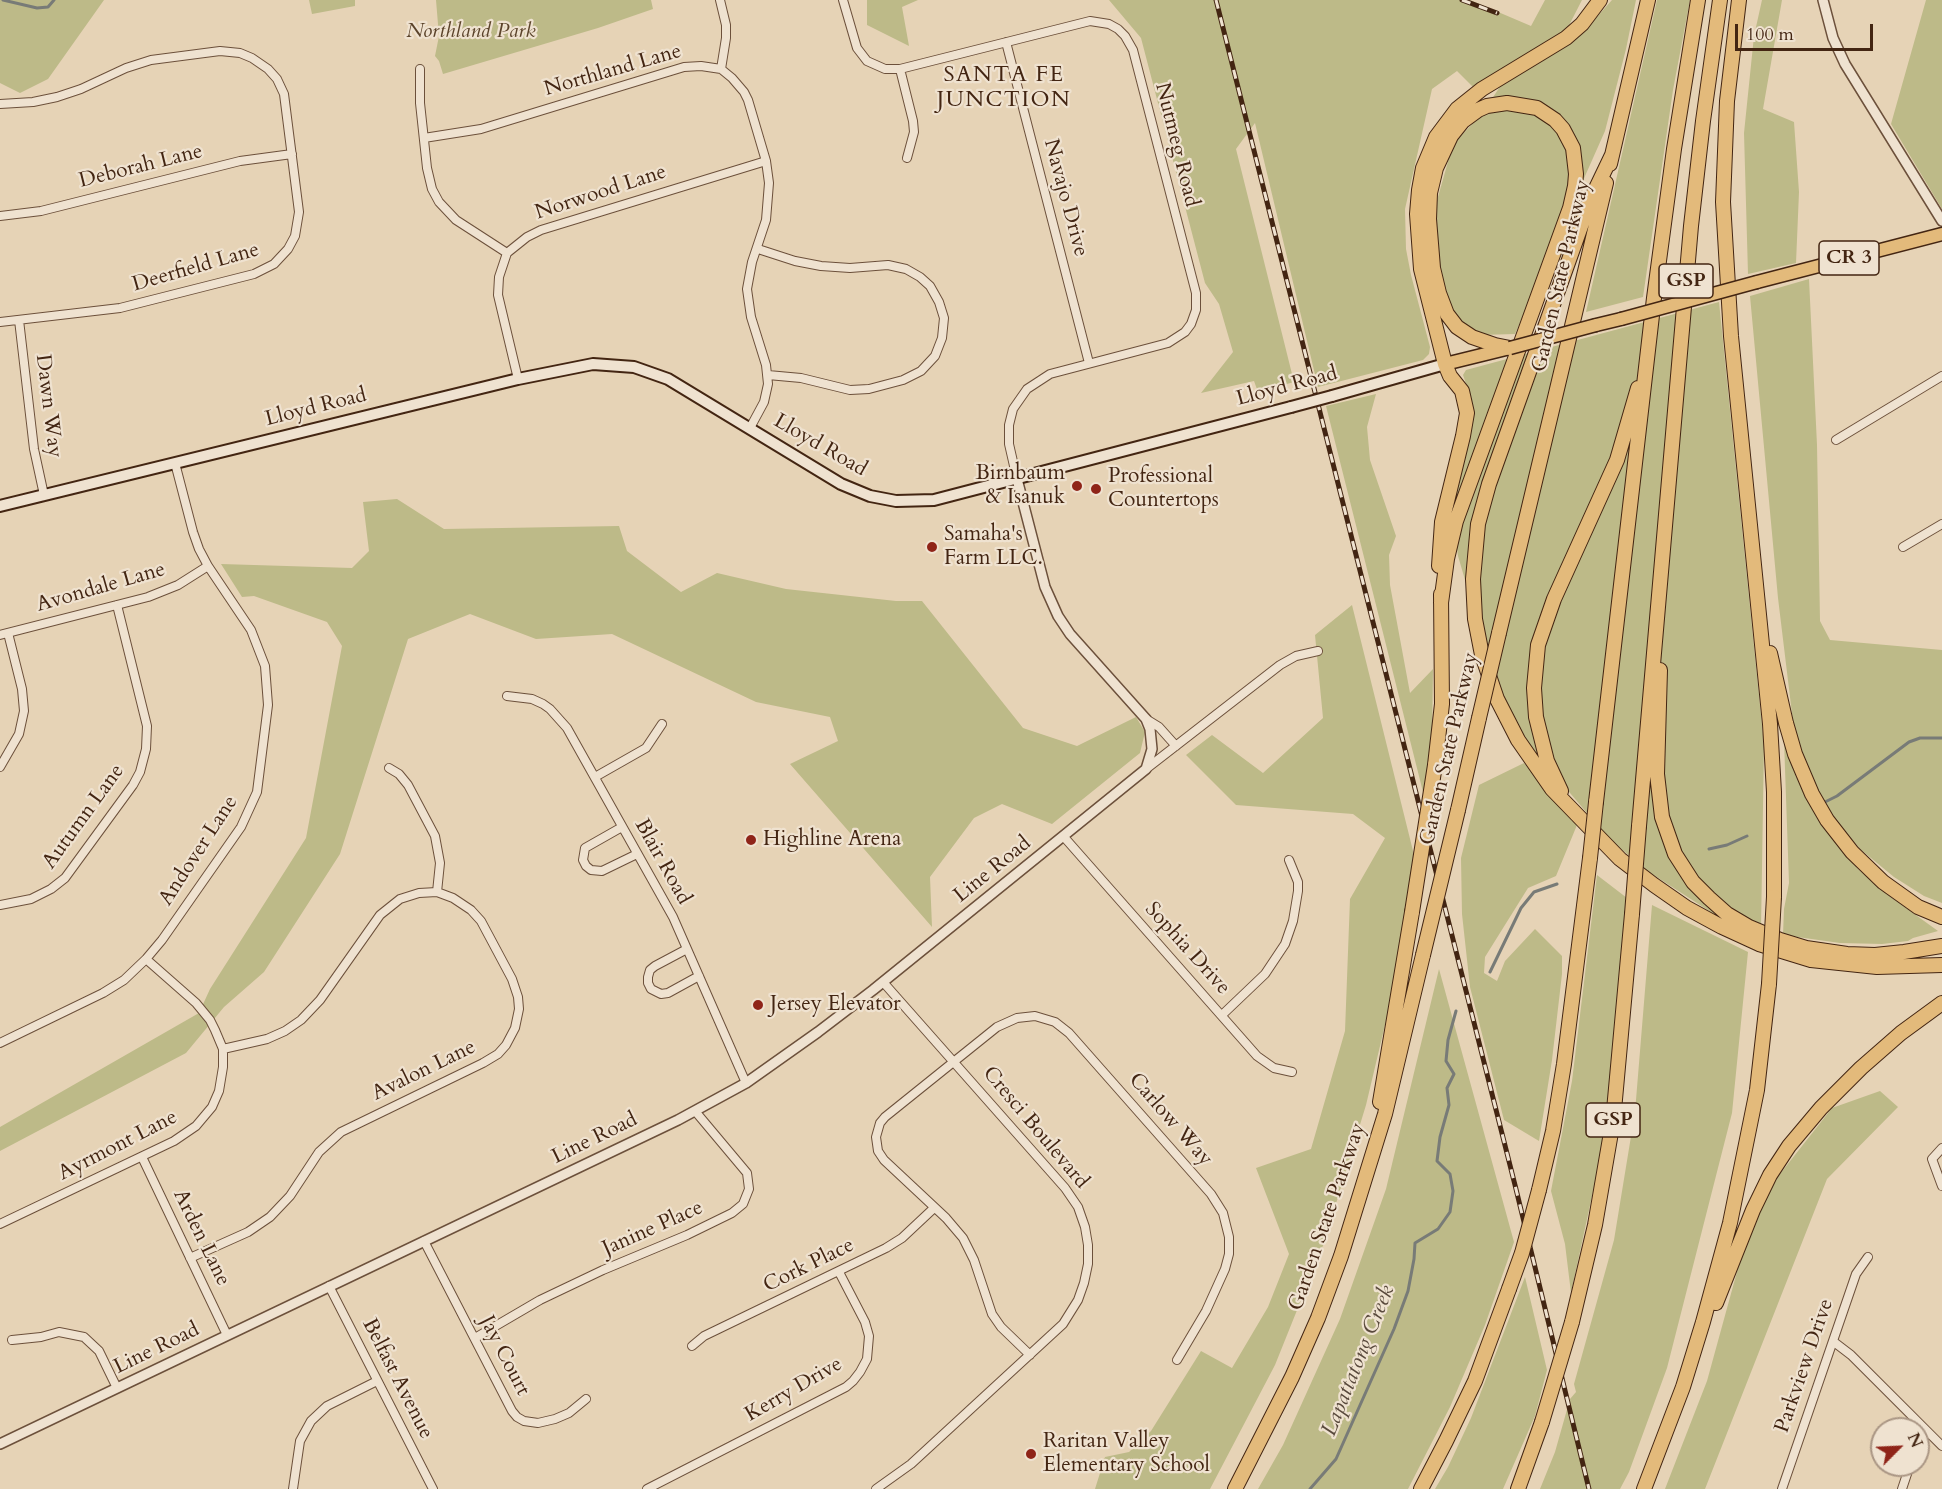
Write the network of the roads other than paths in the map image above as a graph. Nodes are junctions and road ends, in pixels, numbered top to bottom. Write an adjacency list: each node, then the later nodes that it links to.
1 (720, 0): 11 (street)
2 (843, 0): 12 (street, Nutmeg Road)
3 (1600, 0): 29 (highway)
4 (1648, 0): 16 (highway, Garden State Parkway)
5 (1698, 0): 27 (highway, GSP)
6 (1720, 0): 41 (highway, GSP)
7 (1739, 0): 45 (highway, GSP)
8 (1822, 0): 20 (street)
9 (1006, 42): 12 (street, Nutmeg Road); 28 (street, Navajo Drive); 28 (street, Nutmeg Road)
10 (420, 69): 14 (street)
11 (721, 69): 14 (street, Northland Lane); 18 (street)
12 (900, 69): 17 (street)
13 (0, 104): 15 (street, Deerfield Lane)
14 (424, 138): 23 (street)
15 (292, 154): 19 (street, Deborah Lane); 24 (street, Deerfield Lane)
16 (1612, 155): 56 (highway); 78 (highway, Garden State Parkway, bridge)
17 (907, 158)
18 (766, 161): 22 (street); 23 (street, Norwood Lane)
19 (0, 216)
20 (1942, 221)
21 (1942, 234): 26 (main road, Lloyd Road / CR 3, bridge)
22 (758, 249): 30 (street); 30 (street)
23 (507, 253): 32 (street)
24 (19, 320): 25 (street, Deerfield Lane); 37 (street, Dawn Way)
25 (0, 322)
26 (1510, 348): 29 (main road, Lloyd Road / CR 3); 43 (highway)
27 (1647, 357): 56 (highway); 109 (highway, GSP, bridge)
28 (1089, 363): 36 (street, Nutmeg Road)
29 (1445, 364): 36 (main road, Lloyd Road / CR 3, bridge); 43 (highway)
30 (768, 375): 33 (street)
31 (1942, 375): 34 (street)
32 (518, 379): 33 (main road, Lloyd Road / CR 3); 35 (main road, Lloyd Road / CR 3)
33 (750, 428): 36 (main road, Lloyd Road / CR 3)
34 (1836, 440)
35 (175, 463): 37 (main road, Lloyd Road / CR 3); 42 (street, Andover Lane)
36 (1017, 479): 49 (street)
37 (44, 495): 38 (main road, Lloyd Road / CR 3)
38 (0, 506)
39 (1942, 524): 40 (street)
40 (1903, 547)
41 (1662, 564): 64 (highway); 110 (highway, GSP, bridge)
42 (208, 566): 44 (street, Avondale Lane); 66 (street, Andover Lane)
43 (1441, 603): 78 (highway, bridge)
44 (117, 605): 46 (street, Avondale Lane); 62 (street, Autumn Lane)
45 (1759, 608): 63 (highway); 95 (highway, GSP, bridge)
46 (4, 634): 52 (street)
47 (1318, 651): 51 (street, Line Road)
48 (507, 696): 55 (street, Blair Road)
49 (1146, 719): 51 (street); 54 (street)
50 (662, 724): 55 (street)
51 (1176, 746): 54 (street, Line Road)
52 (0, 767)
53 (389, 768): 61 (street)
54 (1146, 770): 58 (street, Line Road)
55 (596, 777): 57 (street, Blair Road)
56 (1573, 811): 67 (highway)
57 (622, 828): 59 (street, Blair Road); 59 (street)
58 (1064, 837): 69 (street, Line Road); 71 (street, Sophia Drive)
59 (637, 854): 65 (street, Blair Road)
60 (1289, 860): 71 (street)
61 (437, 892): 73 (street); 86 (street, Avalon Lane)
62 (0, 905)
63 (1942, 917)
64 (1942, 946)
65 (687, 949): 68 (street, Blair Road); 68 (street)
66 (146, 959): 72 (street, Andover Lane); 73 (street, Ayrmont Lane)
67 (1942, 965)
68 (699, 976): 76 (street, Blair Road)
69 (883, 981): 74 (street, Cresci Boulevard); 76 (street, Line Road)
70 (1942, 1003): 95 (highway)
71 (1222, 1015): 75 (street, Sophia Drive)
72 (0, 1043)
73 (223, 1049): 80 (street, Ayrmont Lane)
74 (954, 1061): 82 (street, Carlow Way); 94 (street, Cresci Boulevard); 96 (street, Carlow Way)
75 (1292, 1072)
76 (746, 1083): 77 (street, Line Road)
77 (694, 1111): 84 (street, Line Road); 90 (street, Janine Place)
78 (1376, 1146): 108 (highway, Garden State Parkway)
79 (1942, 1148): 81 (street)
80 (142, 1157): 83 (street, Ayrmont Lane); 86 (street, Arden Lane)
81 (1942, 1186)
82 (934, 1208): 87 (street, Cork Place); 94 (street, Carlow Way)
83 (0, 1224)
84 (424, 1241): 88 (street, Line Road); 90 (street, Jay Court)
85 (1868, 1257): 92 (street, Parkview Drive)
86 (190, 1258): 89 (street, Arden Lane)
87 (839, 1272): 93 (street, Cork Place); 106 (street, Kerry Drive)
88 (329, 1286): 89 (street, Line Road); 97 (street, Belfast Avenue)
89 (227, 1335): 98 (street, Line Road)
90 (475, 1338): 99 (street, Jay Court)
91 (12, 1340): 98 (street)
92 (1834, 1342): 100 (street); 112 (street, Parkview Drive)
93 (692, 1346)
94 (1030, 1354): 107 (street, Cresci Boulevard)
95 (1693, 1354): 111 (highway, GSP)
96 (1177, 1360)
97 (377, 1381): 104 (street); 105 (street, Belfast Avenue)
98 (117, 1388): 102 (street, Line Road)
99 (586, 1399)
100 (1911, 1417)
101 (1930, 1436): 103 (street)
102 (0, 1444)
103 (1942, 1446)
104 (293, 1489)
105 (433, 1489)
106 (647, 1489)
107 (876, 1489)
108 (1235, 1489)
109 (1421, 1489)
110 (1518, 1489)
111 (1644, 1489)
112 (1782, 1489)

